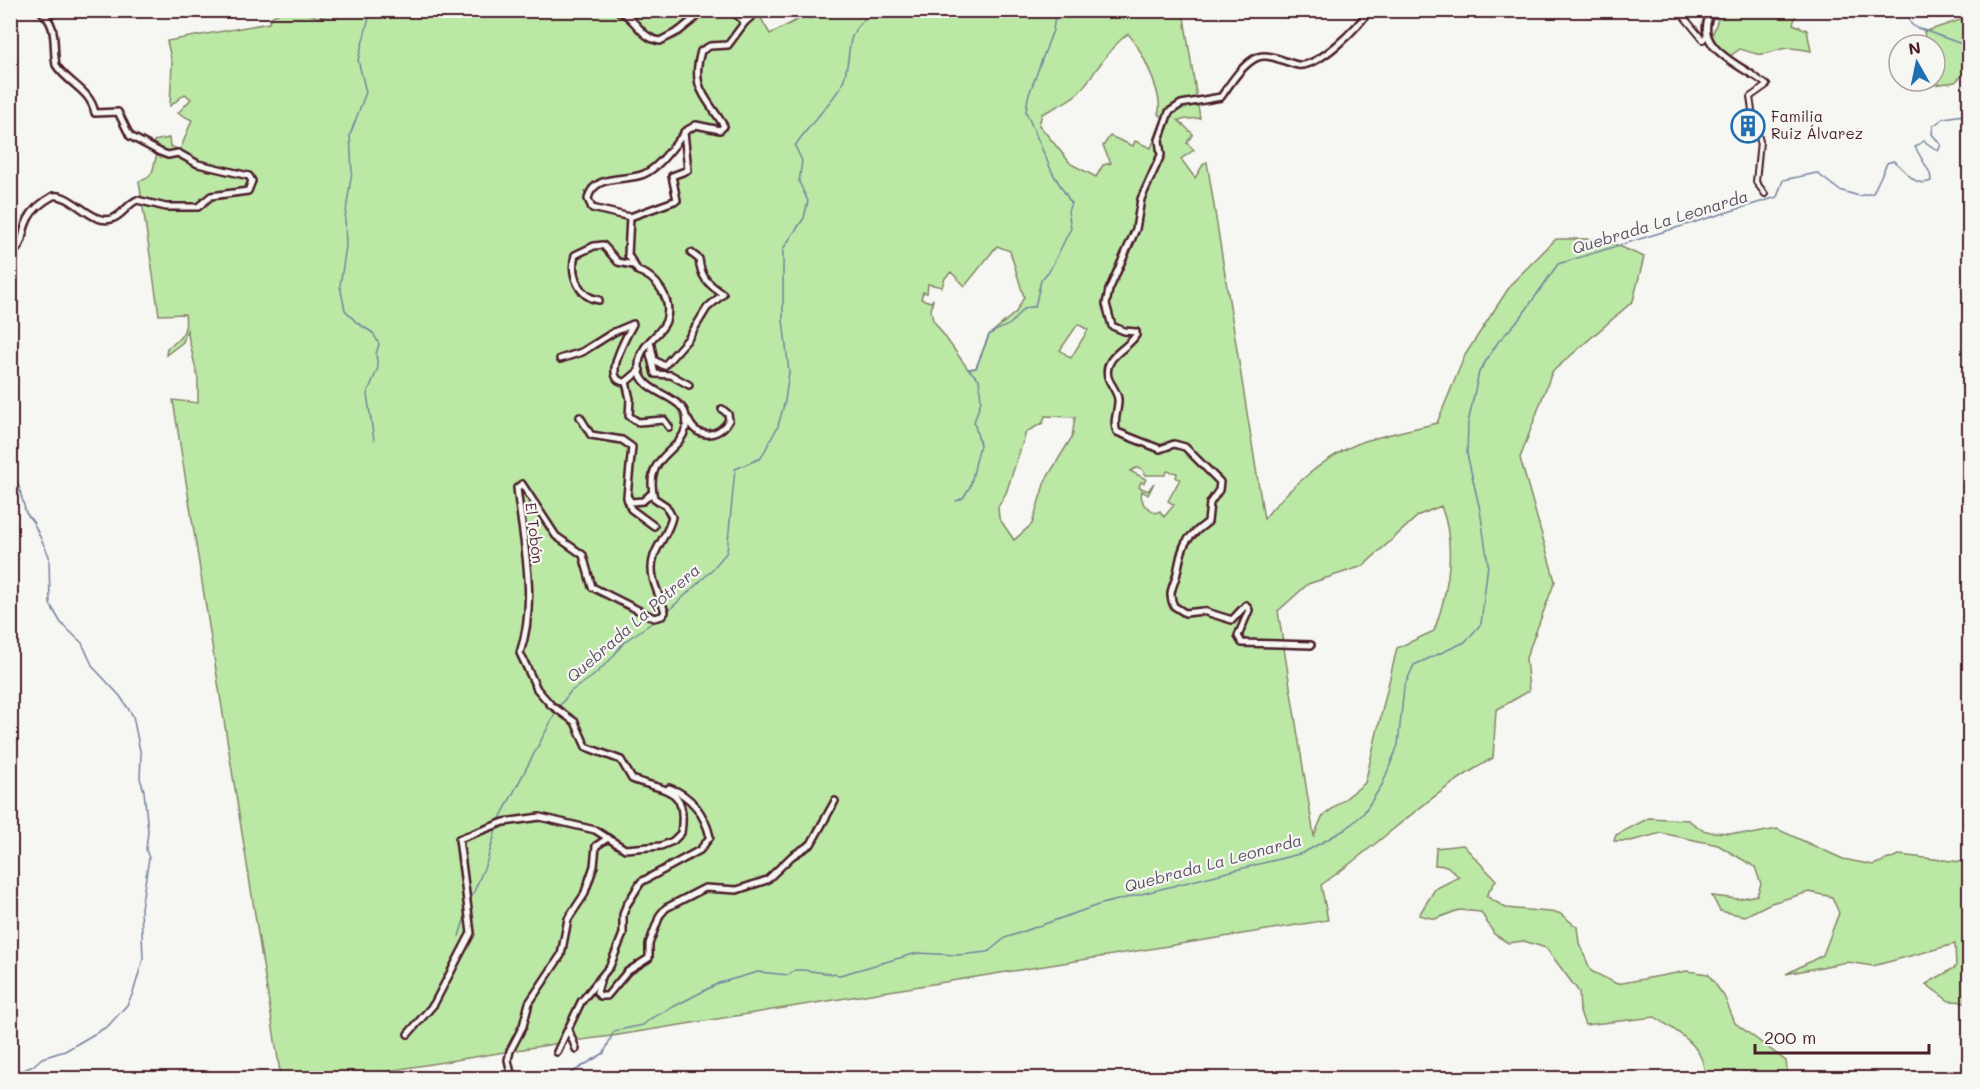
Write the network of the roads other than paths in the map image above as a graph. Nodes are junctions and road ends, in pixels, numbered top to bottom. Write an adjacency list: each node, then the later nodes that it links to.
1 (40, 10): 16 (street)
2 (616, 10): 3 (street)
3 (705, 10)
4 (730, 10): 9 (street)
5 (759, 10): 9 (street)
6 (1369, 10): 31 (street)
7 (1713, 10): 10 (street)
8 (1680, 12): 10 (street)
9 (745, 22): 12 (street)
10 (1707, 35): 11 (street)
11 (1751, 74): 13 (street)
12 (683, 135): 14 (street); 14 (street)
13 (1765, 194)
14 (630, 217): 17 (street)
15 (691, 253): 19 (street)
16 (10, 257)
17 (633, 265): 18 (street); 19 (street)
18 (599, 300)
19 (650, 340): 21 (street); 23 (street)
20 (560, 359): 22 (street)
21 (640, 370): 22 (street); 25 (street)
22 (626, 382): 27 (street)
23 (689, 385)
24 (722, 409): 25 (street)
25 (687, 416): 28 (street)
26 (580, 417): 29 (street)
27 (669, 427)
28 (653, 492): 29 (street); 32 (street, El Tobón)
29 (627, 496): 30 (street)
30 (654, 526)
31 (1311, 645)
32 (660, 786): 34 (street, El Tobón); 35 (street, El Tobón)
33 (835, 801): 35 (street)
34 (608, 838): 37 (street, El Tobón); 40 (street)
35 (602, 979): 36 (street, El Tobón)
36 (569, 1031): 38 (street); 39 (street, El Tobón)
37 (408, 1034)
38 (576, 1049)
39 (557, 1052)
40 (512, 1078)

